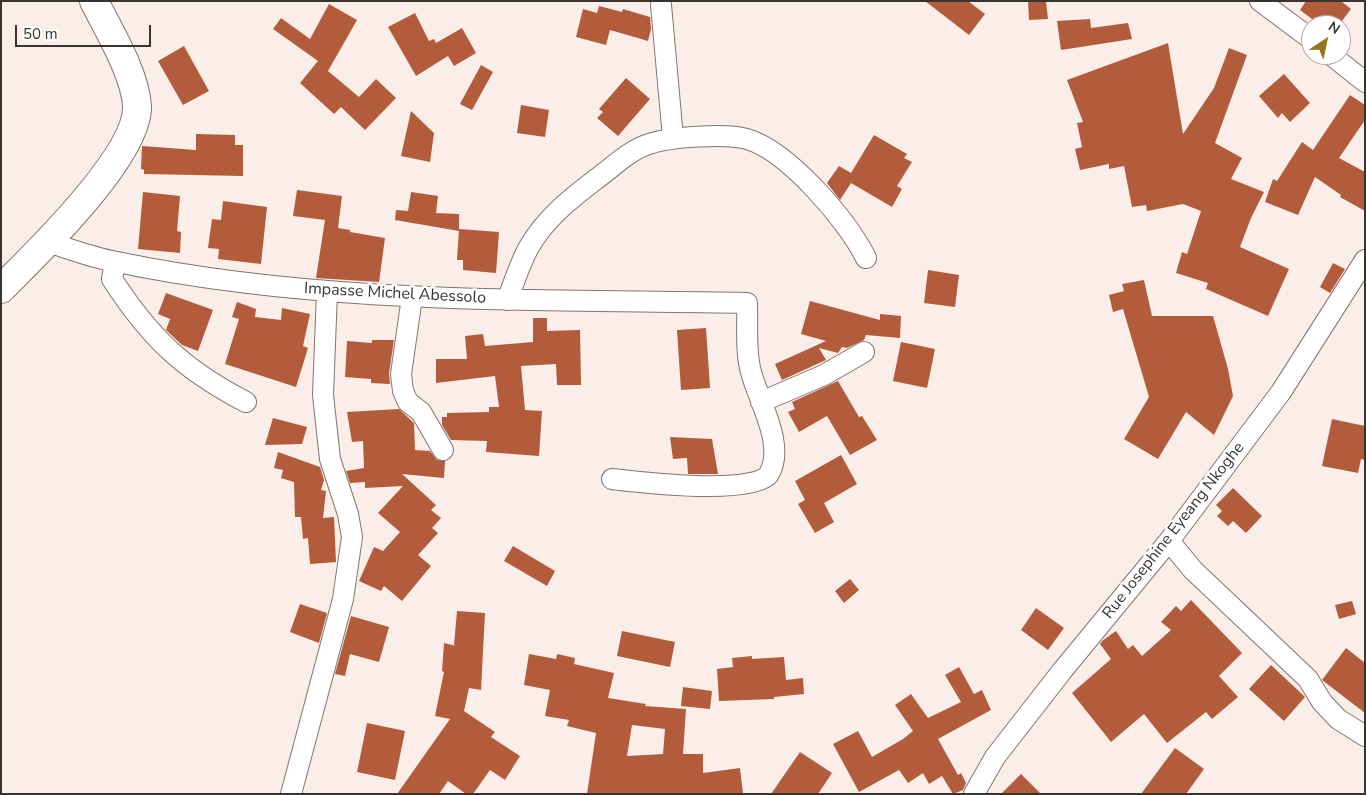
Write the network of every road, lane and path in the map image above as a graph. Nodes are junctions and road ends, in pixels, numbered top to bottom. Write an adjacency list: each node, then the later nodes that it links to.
1 (94, 1): 8 (street)
2 (1260, 1): 4 (street)
3 (661, 5): 7 (street)
4 (1301, 32)
5 (1344, 65): 6 (street)
6 (1365, 82)
7 (673, 138): 9 (street); 15 (street)
8 (48, 242): 11 (street, Impasse Michel Abessolo); 12 (street)
9 (866, 258)
10 (1365, 260): 21 (street, Rue Josephine Eyeang Nkoghe)
11 (115, 262): 13 (street, Impasse Michel Abessolo); 17 (street)
12 (1, 289)
13 (327, 292): 14 (street, Impasse Michel Abessolo); 23 (street)
14 (412, 297): 15 (street, Impasse Michel Abessolo); 19 (street)
15 (507, 300): 18 (street, Impasse Michel Abessolo)
16 (864, 352): 18 (street)
17 (246, 402)
18 (761, 402): 20 (street)
19 (442, 450)
20 (612, 480)
21 (1169, 541): 22 (street); 24 (street, Rue Josephine Eyeang Nkoghe)
22 (1365, 736)
23 (291, 794)
24 (974, 794)

